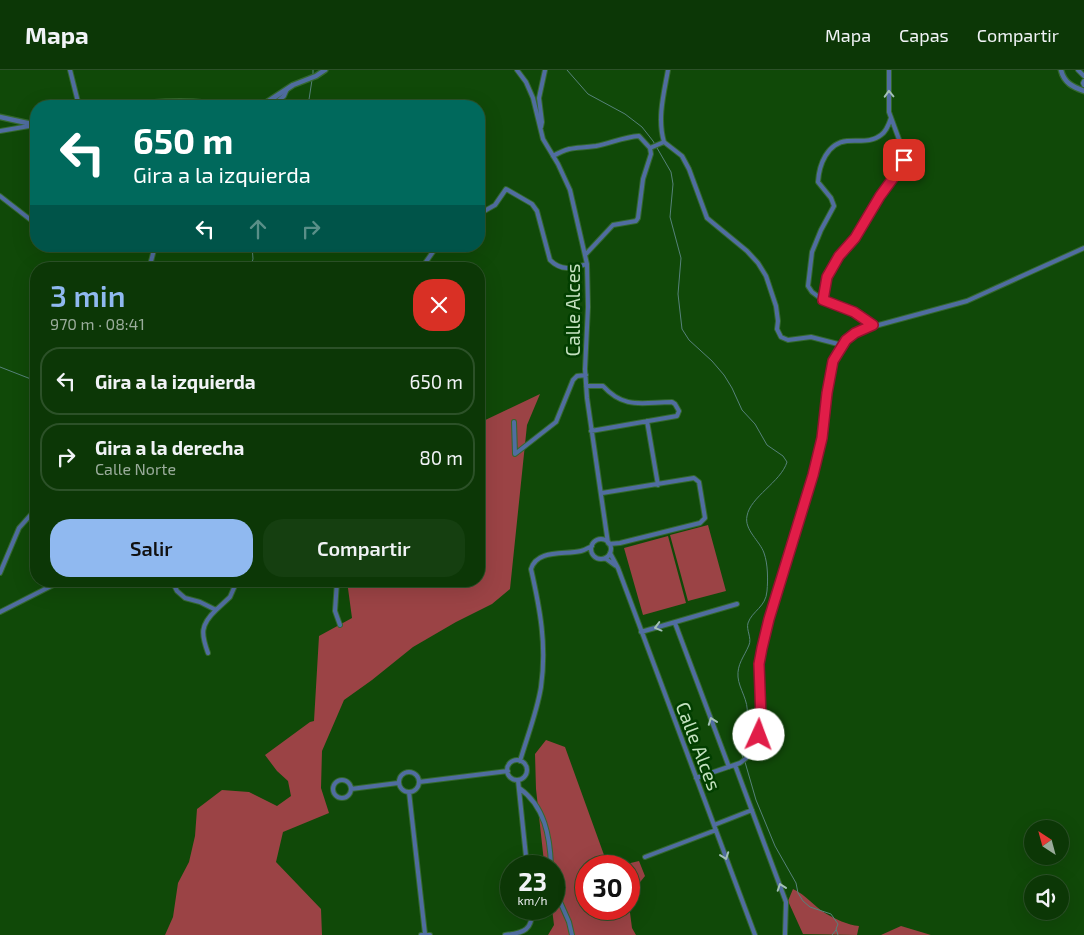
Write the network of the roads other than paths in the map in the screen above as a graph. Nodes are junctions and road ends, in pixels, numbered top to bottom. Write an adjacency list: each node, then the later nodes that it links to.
1 (70, 70): 14 (street)
2 (325, 70): 12 (street)
3 (518, 70): 21 (street, Calle Alces)
4 (545, 70): 21 (street)
5 (668, 70): 23 (street)
6 (889, 70): 18 (street, one-way to 6)
7 (1061, 70): 13 (street)
8 (1078, 70): 9 (street)
9 (1084, 76)
10 (1084, 81): 11 (street)
11 (1084, 85)
12 (287, 89): 15 (street); 16 (street)
13 (1084, 91)
14 (78, 100)
15 (271, 100)
16 (279, 100)
17 (0, 117): 19 (street)
18 (891, 118): 32 (street); 32 (street)
19 (30, 124)
20 (30, 126): 22 (street)
21 (540, 130): 25 (street, Calle Alces)
22 (0, 131)
23 (662, 143): 24 (street); 34 (street)
24 (651, 148): 25 (street); 30 (street)
25 (553, 156): 30 (street, Calle Alces)
26 (0, 196): 28 (street)
27 (485, 211): 31 (street)
28 (30, 219)
29 (1084, 248): 33 (street)
30 (585, 255): 31 (street, Calle Alces)
31 (587, 264): 35 (street, Calle Alces)
32 (823, 300): 33 (street)
33 (873, 325): 34 (street)
34 (842, 345): 64 (street)
35 (586, 375): 36 (street, Calle Alces); 38 (street)
36 (586, 386): 37 (street); 39 (street, Calle Alces)
37 (648, 421): 39 (street); 40 (street)
38 (514, 422)
39 (591, 431): 41 (street, Calle Alces)
40 (658, 485): 41 (street); 46 (street)
41 (602, 493): 43 (street, Calle Alces)
42 (30, 516): 51 (street)
43 (608, 531): 44 (street); 46 (street, Calle Alces)
44 (602, 540): 45 (street); 46 (street)
45 (592, 546): 47 (street); 48 (street)
46 (609, 547): 49 (street); 50 (street, Calle Alces)
47 (580, 551): 48 (street); 63 (street)
48 (592, 554): 49 (street)
49 (605, 558): 50 (street)
50 (618, 568): 61 (street, Calle Alces)
51 (0, 573)
52 (49, 587): 58 (street)
53 (175, 587): 57 (street)
54 (234, 587): 57 (street)
55 (337, 587): 60 (street)
56 (738, 604): 59 (street)
57 (216, 610): 62 (street)
58 (0, 612)
59 (675, 623): 61 (street, one-way to 61); 65 (street, one-way to 59)
60 (340, 625)
61 (641, 632): 67 (street, Calle Alces)
62 (208, 653)
63 (520, 761): 66 (street); 68 (street)
64 (735, 765): 65 (street); 74 (street)
65 (729, 767): 67 (street)
66 (508, 771): 68 (street); 69 (street)
67 (696, 778): 75 (street, Calle Alces)
68 (518, 780): 71 (street)
69 (419, 782): 70 (street); 73 (street)
70 (398, 783): 72 (street); 73 (street)
71 (519, 788): 77 (street); 78 (street)
72 (351, 789): 72 (street)
73 (409, 792): 82 (street)
74 (752, 810): 75 (street); 87 (street, one-way to 74)
75 (714, 825): 76 (street, Calle Alces)
76 (716, 830): 79 (street); 86 (street, Calle Alces, one-way to 86)
77 (526, 855)
78 (551, 855)
79 (645, 857)
80 (565, 913): 85 (street)
81 (531, 920): 84 (street)
82 (423, 934): 83 (street)
83 (430, 935)
84 (506, 935)
85 (572, 935)
86 (755, 935)
87 (785, 935)

